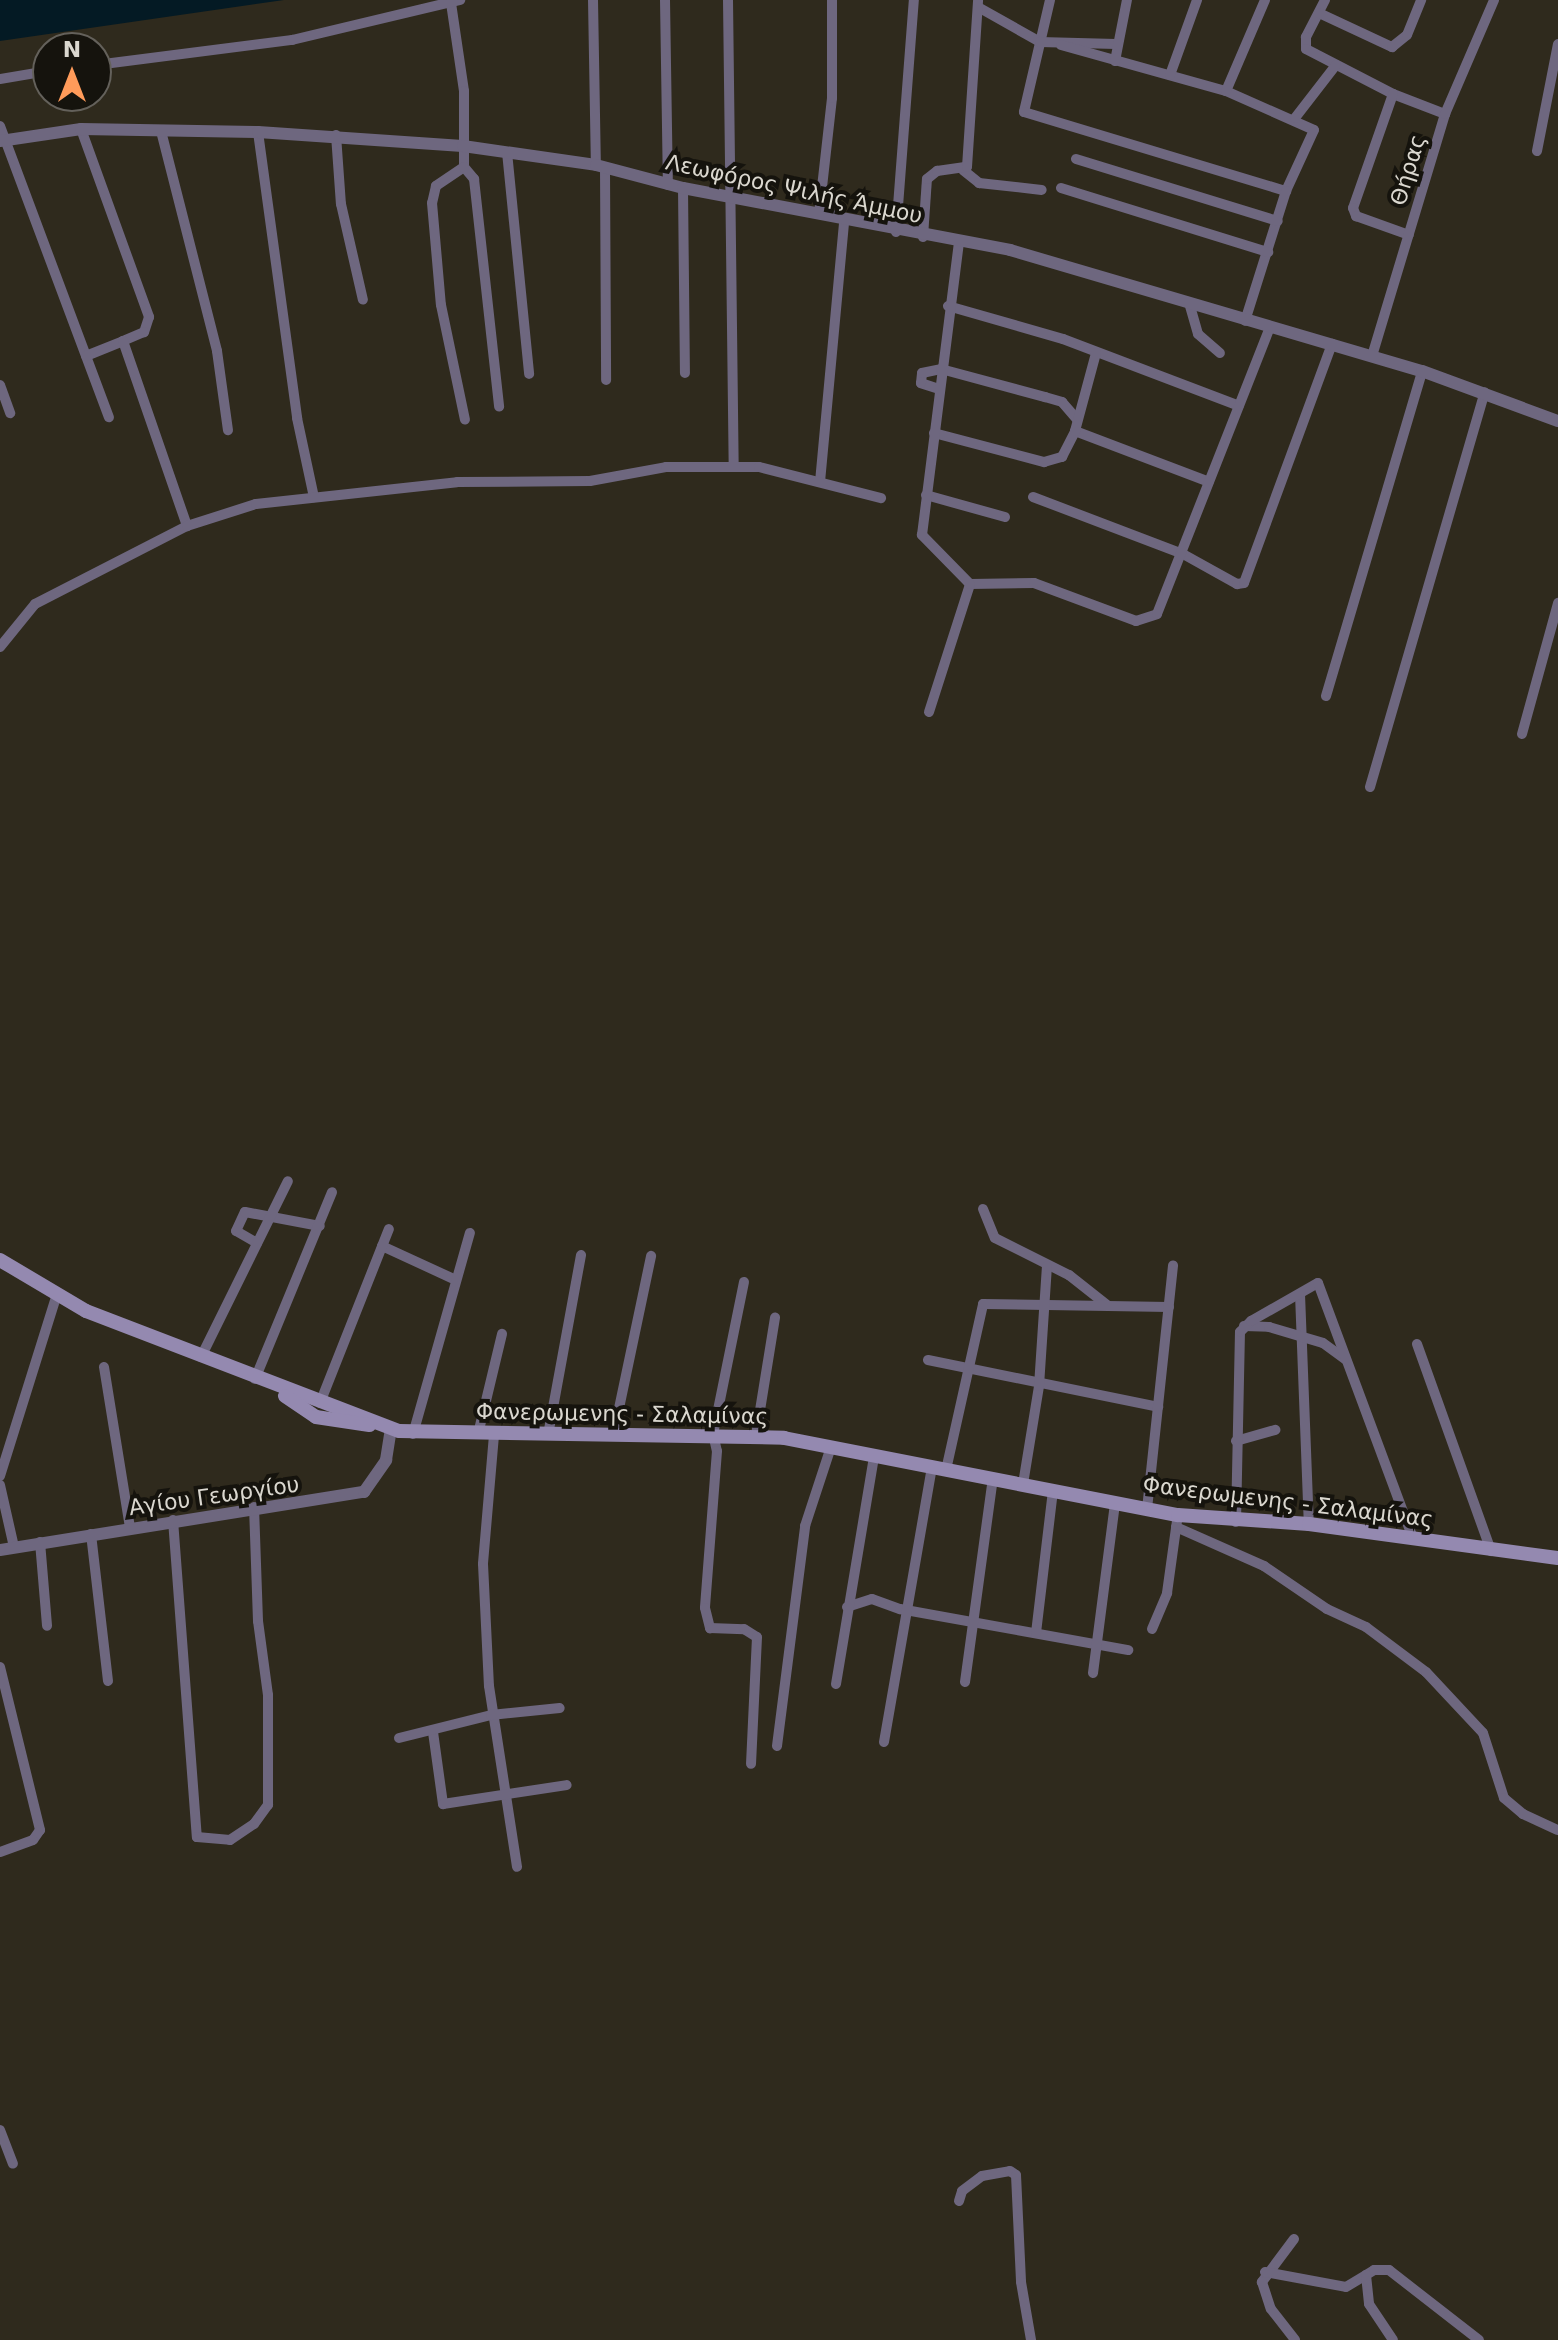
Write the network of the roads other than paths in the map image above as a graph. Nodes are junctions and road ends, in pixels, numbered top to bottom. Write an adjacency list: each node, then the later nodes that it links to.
1 (593, 0): 41 (street)
2 (665, 0): 44 (street)
3 (728, 0): 49 (street)
4 (832, 0): 50 (street)
5 (905, 0): 6 (street)
6 (914, 0): 53 (street)
7 (1050, 0): 17 (street)
8 (1127, 0): 18 (street)
9 (1197, 0): 25 (street)
10 (1265, 0): 27 (street)
11 (1325, 0): 16 (street)
12 (1421, 0): 16 (street)
13 (1494, 0): 29 (street, Θήρας)
14 (455, 1): 22 (street); 37 (street)
15 (978, 4): 17 (street); 43 (street)
16 (1319, 13): 23 (street)
17 (1040, 42): 20 (street); 48 (street)
18 (1116, 44): 20 (street); 21 (street)
19 (1558, 44): 38 (street)
20 (1061, 45): 21 (street)
21 (1115, 61): 25 (street)
22 (112, 63)
23 (1336, 65): 28 (street); 30 (street)
24 (32, 74): 26 (street)
25 (1170, 75): 27 (street)
26 (0, 79)
27 (1226, 91): 30 (street)
28 (1393, 94): 29 (street); 54 (street)
29 (1445, 114): 54 (street, Θήρας)
30 (1295, 118): 48 (street)
31 (0, 126): 36 (street)
32 (81, 129): 33 (street, Λεωφόρος Ψιλής Άμμου); 36 (street, Λεωφόρος Ψιλής Άμμου); 63 (street)
33 (161, 131): 34 (street, Λεωφόρος Ψιλής Άμμου); 84 (street)
34 (258, 132): 35 (street, Λεωφόρος Ψιλής Άμμου); 91 (street)
35 (336, 135): 37 (street, Λεωφόρος Ψιλής Άμμου); 58 (street)
36 (3, 140): 67 (street)
37 (463, 146): 39 (street, Λεωφόρος Ψιλής Άμμου); 42 (street)
38 (1537, 151)
39 (507, 152): 41 (street, Λεωφόρος Ψιλής Άμμου); 72 (street)
40 (1076, 159): 52 (street)
41 (601, 166): 44 (street, Λεωφόρος Ψιλής Άμμου); 73 (street)
42 (464, 167): 78 (street); 82 (street)
43 (963, 170): 47 (street); 55 (street)
44 (668, 185): 45 (street, Λεωφόρος Ψιλής Άμμου)
45 (683, 188): 49 (street, Λεωφόρος Ψιλής Άμμου); 71 (street)
46 (1061, 188): 57 (street)
47 (1042, 190)
48 (1286, 191): 52 (street)
49 (731, 198): 50 (street, Λεωφόρος Ψιλής Άμμου); 87 (street)
50 (819, 214): 51 (street, Λεωφόρος Ψιλής Άμμου)
51 (844, 221): 53 (street, Λεωφόρος Ψιλής Άμμου); 88 (street)
52 (1278, 221): 57 (street)
53 (896, 232): 55 (street, Λεωφόρος Ψιλής Άμμου)
54 (1409, 235): 68 (street, Θήρας)
55 (923, 237): 56 (street, Λεωφόρος Ψιλής Άμμου)
56 (959, 241): 59 (street); 60 (street, Λεωφόρος Ψιλής Άμμου)
57 (1268, 252): 61 (street)
58 (363, 300)
59 (948, 306): 65 (street); 69 (street)
60 (1190, 306): 61 (street, Λεωφόρος Ψιλής Άμμου); 66 (street)
61 (1245, 321): 62 (street, Λεωφόρος Ψιλής Άμμου)
62 (1269, 329): 64 (street, Λεωφόρος Ψιλής Άμμου); 77 (street)
63 (123, 341): 67 (street); 95 (street)
64 (1332, 344): 68 (street, Λεωφόρος Ψιλής Άμμου); 96 (street)
65 (1096, 353): 77 (street); 81 (street)
66 (1220, 353)
67 (86, 356): 80 (street)
68 (1372, 356): 70 (street, Λεωφόρος Ψιλής Άμμου)
69 (941, 369): 75 (street); 75 (street); 81 (street)
70 (1422, 371): 76 (street, Λεωφόρος Ψιλής Άμμου); 100 (street)
71 (685, 373)
72 (529, 374)
73 (606, 380)
74 (0, 385): 79 (street)
75 (939, 389): 86 (street)
76 (1485, 392): 83 (street, Λεωφόρος Ψιλής Άμμου); 103 (street)
77 (1239, 406): 89 (street)
78 (499, 407)
79 (10, 413)
80 (109, 417)
81 (1077, 419): 85 (street)
82 (465, 420)
83 (1558, 421)
84 (228, 430)
85 (1075, 431): 86 (street); 89 (street)
86 (934, 433): 90 (street)
87 (734, 466): 88 (street); 91 (street)
88 (820, 482): 93 (street)
89 (1209, 482): 96 (street)
90 (926, 495): 94 (street); 97 (street)
91 (314, 497): 95 (street)
92 (1033, 497): 96 (street)
93 (881, 498)
94 (1005, 517)
95 (187, 526): 99 (street)
96 (1183, 554): 97 (street)
97 (970, 584): 101 (street)
98 (1558, 603): 102 (street)
99 (0, 647)
100 (1326, 696)
101 (929, 712)
102 (1522, 734)
103 (1370, 787)
104 (288, 1181): 107 (street)
105 (332, 1192): 108 (street)
106 (983, 1209): 117 (street)
107 (271, 1217): 108 (street); 111 (street); 111 (street)
108 (320, 1226): 135 (street)
109 (389, 1229): 112 (street)
110 (470, 1233): 118 (street)
111 (257, 1243): 130 (street)
112 (382, 1246): 118 (street); 138 (street)
113 (581, 1255): 147 (street)
114 (651, 1256): 142 (street)
115 (0, 1260): 121 (main road, Φανερωμενης - Σαλαμίνας)
116 (1173, 1265): 124 (street)
117 (1047, 1266): 122 (street); 123 (street)
118 (456, 1280): 143 (street)
119 (744, 1282): 145 (street)
120 (1300, 1294): 126 (street); 128 (street); 131 (street)
121 (56, 1297): 130 (main road, Φανερωμενης - Σαλαμίνας); 153 (street)
122 (1043, 1306): 123 (street); 134 (street); 137 (street)
123 (1108, 1307): 124 (street)
124 (1169, 1307): 139 (street)
125 (775, 1318): 148 (street)
126 (1244, 1326): 128 (street); 149 (street)
127 (502, 1334): 144 (street)
128 (1303, 1339): 131 (street); 164 (street)
129 (1417, 1344): 171 (street)
130 (201, 1357): 135 (main road, Φανερωμενης - Σαλαμίνας)
131 (1345, 1359): 167 (street)
132 (928, 1360): 134 (street)
133 (104, 1367): 165 (street)
134 (969, 1369): 137 (street); 152 (street)
135 (255, 1379): 136 (main road, Φανερωμενης - Σαλαμίνας)
136 (270, 1385): 138 (main road, Φανερωμενης - Σαλαμίνας); 140 (main road)
137 (1039, 1386): 139 (street); 155 (street)
138 (320, 1403): 140 (main road, Φανερωμενης - Σαλαμίνας)
139 (1158, 1407): 160 (street)
140 (384, 1427): 143 (main road, Φανερωμενης - Σαλαμίνας); 159 (street, Αγίου Γεωργίου)
141 (1275, 1430): 149 (street)
142 (614, 1432): 145 (main road, Φανερωμενης - Σαλαμίνας); 147 (main road, Φανερωμενης - Σαλαμίνας)
143 (413, 1434): 144 (main road, Φανερωμενης - Σαλαμίνας)
144 (478, 1434): 146 (main road, Φανερωμενης - Σαλαμίνας)
145 (713, 1434): 148 (main road, Φανερωμενης - Σαλαμίνας); 192 (street)
146 (494, 1435): 147 (main road, Φανερωμενης - Σαλαμίνας); 187 (street)
147 (548, 1435)
148 (756, 1435): 150 (main road, Φανερωμενης - Σαλαμίνας)
149 (1236, 1441): 163 (street)
150 (831, 1447): 151 (main road, Φανερωμενης - Σαλαμίνας); 191 (street)
151 (874, 1456): 152 (main road, Φανερωμενης - Σαλαμίνας); 173 (street)
152 (939, 1468): 154 (main road, Φανερωμενης - Σαλαμίνας); 174 (street)
153 (0, 1476)
154 (993, 1478): 155 (main road, Φανερωμενης - Σαλαμίνας); 175 (street)
155 (1023, 1484): 157 (main road, Φανερωμενης - Σαλαμίνας)
156 (0, 1485): 169 (street)
157 (1053, 1490): 158 (main road, Φανερωμενης - Σαλαμίνας); 178 (street)
158 (1115, 1503): 160 (main road, Φανερωμενης - Σαλαμίνας); 179 (street)
159 (254, 1507): 161 (street, Αγίου Γεωργίου); 161 (street)
160 (1147, 1509): 162 (main road, Φανερωμενης - Σαλαμίνας)
161 (173, 1520): 165 (street, Αγίου Γεωργίου)
162 (1177, 1521): 163 (main road, Φανερωμενης - Σαλαμίνας); 177 (street); 195 (street)
163 (1236, 1522): 164 (main road, Φανερωμενης - Σαλαμίνας)
164 (1309, 1524): 167 (main road, Φανερωμενης - Σαλαμίνας)
165 (130, 1527): 166 (street, Αγίου Γεωργίου)
166 (91, 1534): 168 (street, Αγίου Γεωργίου); 183 (street)
167 (1412, 1536): 171 (main road, Φανερωμενης - Σαλαμίνας)
168 (40, 1542): 169 (street, Αγίου Γεωργίου); 176 (street)
169 (14, 1547): 170 (street, Αγίου Γεωργίου)
170 (0, 1550)
171 (1491, 1551): 172 (main road, Φανερωμενης - Σαλαμίνας)
172 (1558, 1558)
173 (847, 1607): 174 (street); 185 (street)
174 (910, 1610): 175 (street); 190 (street)
175 (974, 1620): 178 (street); 184 (street)
176 (47, 1626)
177 (1152, 1629)
178 (1036, 1633): 179 (street)
179 (1096, 1645): 180 (street); 182 (street)
180 (1128, 1650)
181 (0, 1667): 196 (street)
182 (1093, 1673)
183 (108, 1681)
184 (965, 1682)
185 (836, 1684)
186 (560, 1708): 187 (street)
187 (491, 1715): 188 (street); 194 (street)
188 (433, 1732): 189 (street); 194 (street)
189 (399, 1738)
190 (884, 1742)
191 (777, 1746)
192 (751, 1764)
193 (567, 1785): 194 (street)
194 (504, 1793): 197 (street)
195 (1558, 1830)
196 (0, 1852)
197 (517, 1867)
198 (0, 2130): 199 (street)
199 (13, 2164)
200 (959, 2201): 204 (street)
201 (1294, 2239): 202 (street)
202 (1265, 2272): 203 (street); 205 (street)
203 (1366, 2275): 206 (street); 207 (street)
204 (1031, 2340)
205 (1295, 2340)
206 (1393, 2340)
207 (1479, 2340)

